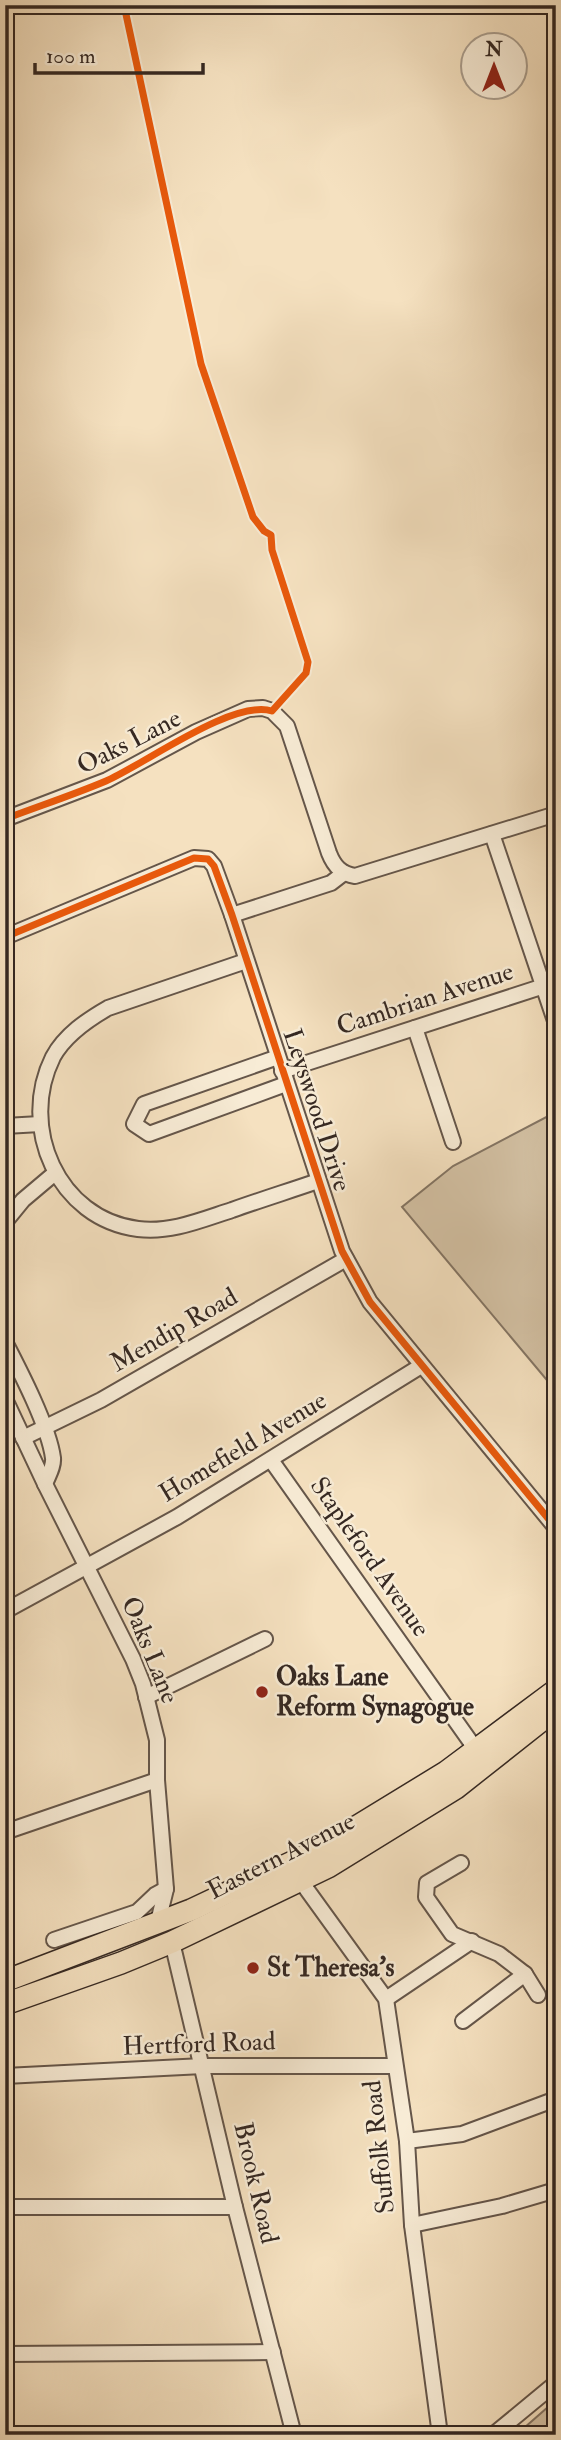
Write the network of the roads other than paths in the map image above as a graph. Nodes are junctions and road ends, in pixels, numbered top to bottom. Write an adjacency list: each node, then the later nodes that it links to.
1 (556, 814): 3 (street)
2 (5, 819): 4 (street, Oaks Lane)
3 (492, 834): 4 (street); 8 (street)
4 (344, 873): 5 (street)
5 (232, 915): 6 (street, Leyswood Drive); 7 (street, Leyswood Drive)
6 (5, 937)
7 (246, 961): 11 (street, Leyswood Drive); 13 (street)
8 (544, 986): 9 (street); 10 (street, Cambrian Avenue)
9 (556, 1024)
10 (415, 1028): 11 (street, Cambrian Avenue); 14 (street)
11 (282, 1071): 11 (street); 16 (street, Leyswood Drive)
12 (5, 1125): 13 (street)
13 (40, 1125): 15 (street)
14 (453, 1143)
15 (55, 1173): 16 (street); 17 (street)
16 (318, 1181): 18 (street, Leyswood Drive)
17 (5, 1222)
18 (346, 1259): 20 (street, Leyswood Drive); 22 (street, Mendip Road)
19 (5, 1342): 22 (street)
20 (421, 1366): 24 (street, Homefield Avenue); 26 (street, Leyswood Drive)
21 (5, 1399): 23 (street, Oaks Lane)
22 (44, 1427): 23 (street, Mendip Road); 25 (street)
23 (23, 1438): 25 (street, Oaks Lane)
24 (271, 1460): 27 (street, Homefield Avenue); 33 (street, Stapleford Avenue)
25 (45, 1484): 27 (street, Oaks Lane)
26 (556, 1528)
27 (88, 1566): 28 (street, Homefield Avenue); 31 (street, Oaks Lane)
28 (5, 1611)
29 (265, 1639): 31 (street)
30 (556, 1690): 33 (highway, Eastern Avenue)
31 (146, 1696): 34 (street, Oaks Lane)
32 (556, 1709): 37 (highway, Eastern Avenue)
33 (477, 1751): 39 (highway, Eastern Avenue)
34 (157, 1780): 35 (street); 38 (street, Oaks Lane)
35 (5, 1832)
36 (461, 1863): 42 (street)
37 (300, 1880): 43 (highway, Eastern Avenue); 47 (street, Suffolk Road)
38 (166, 1889): 39 (street); 40 (street, Oaks Lane); 41 (street)
39 (191, 1910): 40 (highway, Eastern Avenue)
40 (158, 1922): 45 (highway, Eastern Avenue)
41 (54, 1940)
42 (472, 1941): 44 (street); 47 (street)
43 (172, 1942): 48 (highway, Eastern Avenue); 50 (street, Brook Road)
44 (525, 1974): 46 (street); 49 (street)
45 (5, 1981)
46 (538, 1995)
47 (386, 1999): 51 (street, Suffolk Road)
48 (5, 2004)
49 (463, 2021)
50 (203, 2066): 51 (street, Hertford Road); 52 (street, Hertford Road); 57 (street, Brook Road)
51 (395, 2066): 54 (street, Suffolk Road)
52 (5, 2076)
53 (556, 2099): 54 (street)
54 (407, 2141): 58 (street, Suffolk Road)
55 (556, 2190): 58 (street)
56 (5, 2207): 57 (street)
57 (235, 2207): 59 (street, Brook Road)
58 (412, 2224): 63 (street, Suffolk Road)
59 (273, 2352): 60 (street); 62 (street, Brook Road)
60 (5, 2354)
61 (556, 2383): 64 (street)
62 (294, 2435)
63 (440, 2435)
64 (493, 2435)

